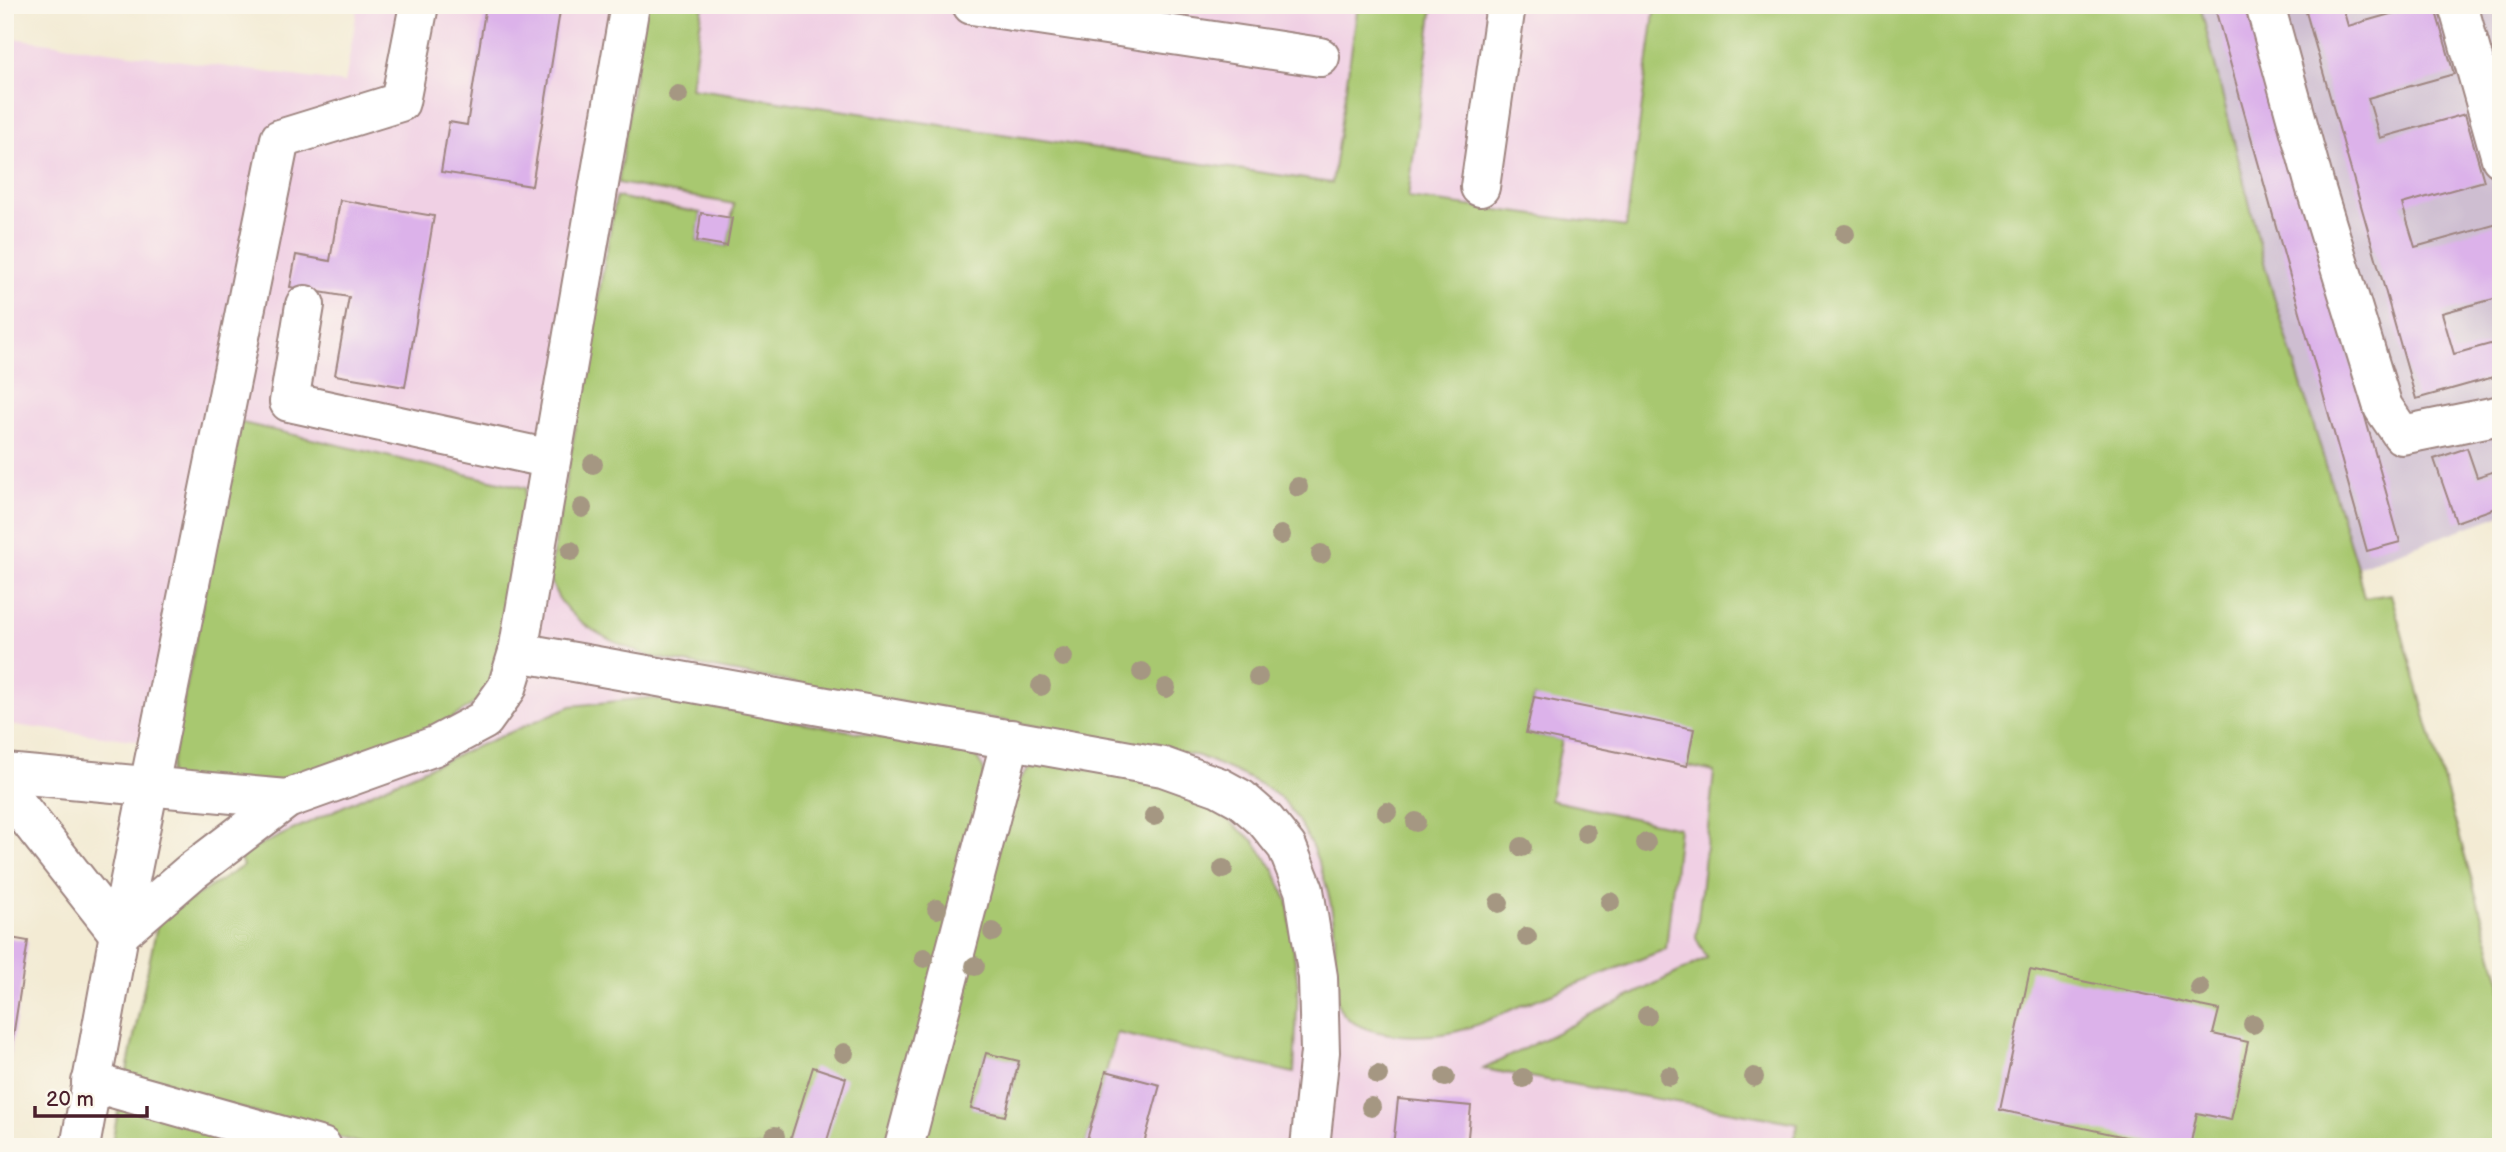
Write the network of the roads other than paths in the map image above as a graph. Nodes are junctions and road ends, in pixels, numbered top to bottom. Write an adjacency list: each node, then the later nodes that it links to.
1 (419, 5): 16 (lane)
2 (630, 5): 12 (lane)
3 (972, 5): 7 (lane)
4 (1506, 5): 9 (lane)
5 (2265, 5): 11 (lane)
6 (2458, 5): 8 (lane)
7 (1320, 57)
8 (2501, 158)
9 (1480, 187)
10 (305, 305): 12 (lane)
11 (2501, 415)
12 (551, 459): 13 (lane)
13 (518, 652): 14 (lane); 18 (lane)
14 (1011, 739): 23 (lane); 24 (lane)
15 (5, 773): 16 (lane)
16 (148, 787): 18 (lane); 19 (lane)
17 (5, 789): 19 (lane)
18 (287, 799): 19 (lane)
19 (119, 934): 20 (lane)
20 (91, 1082): 21 (lane); 22 (lane)
21 (80, 1147)
22 (322, 1147)
23 (904, 1147)
24 (1310, 1147)

